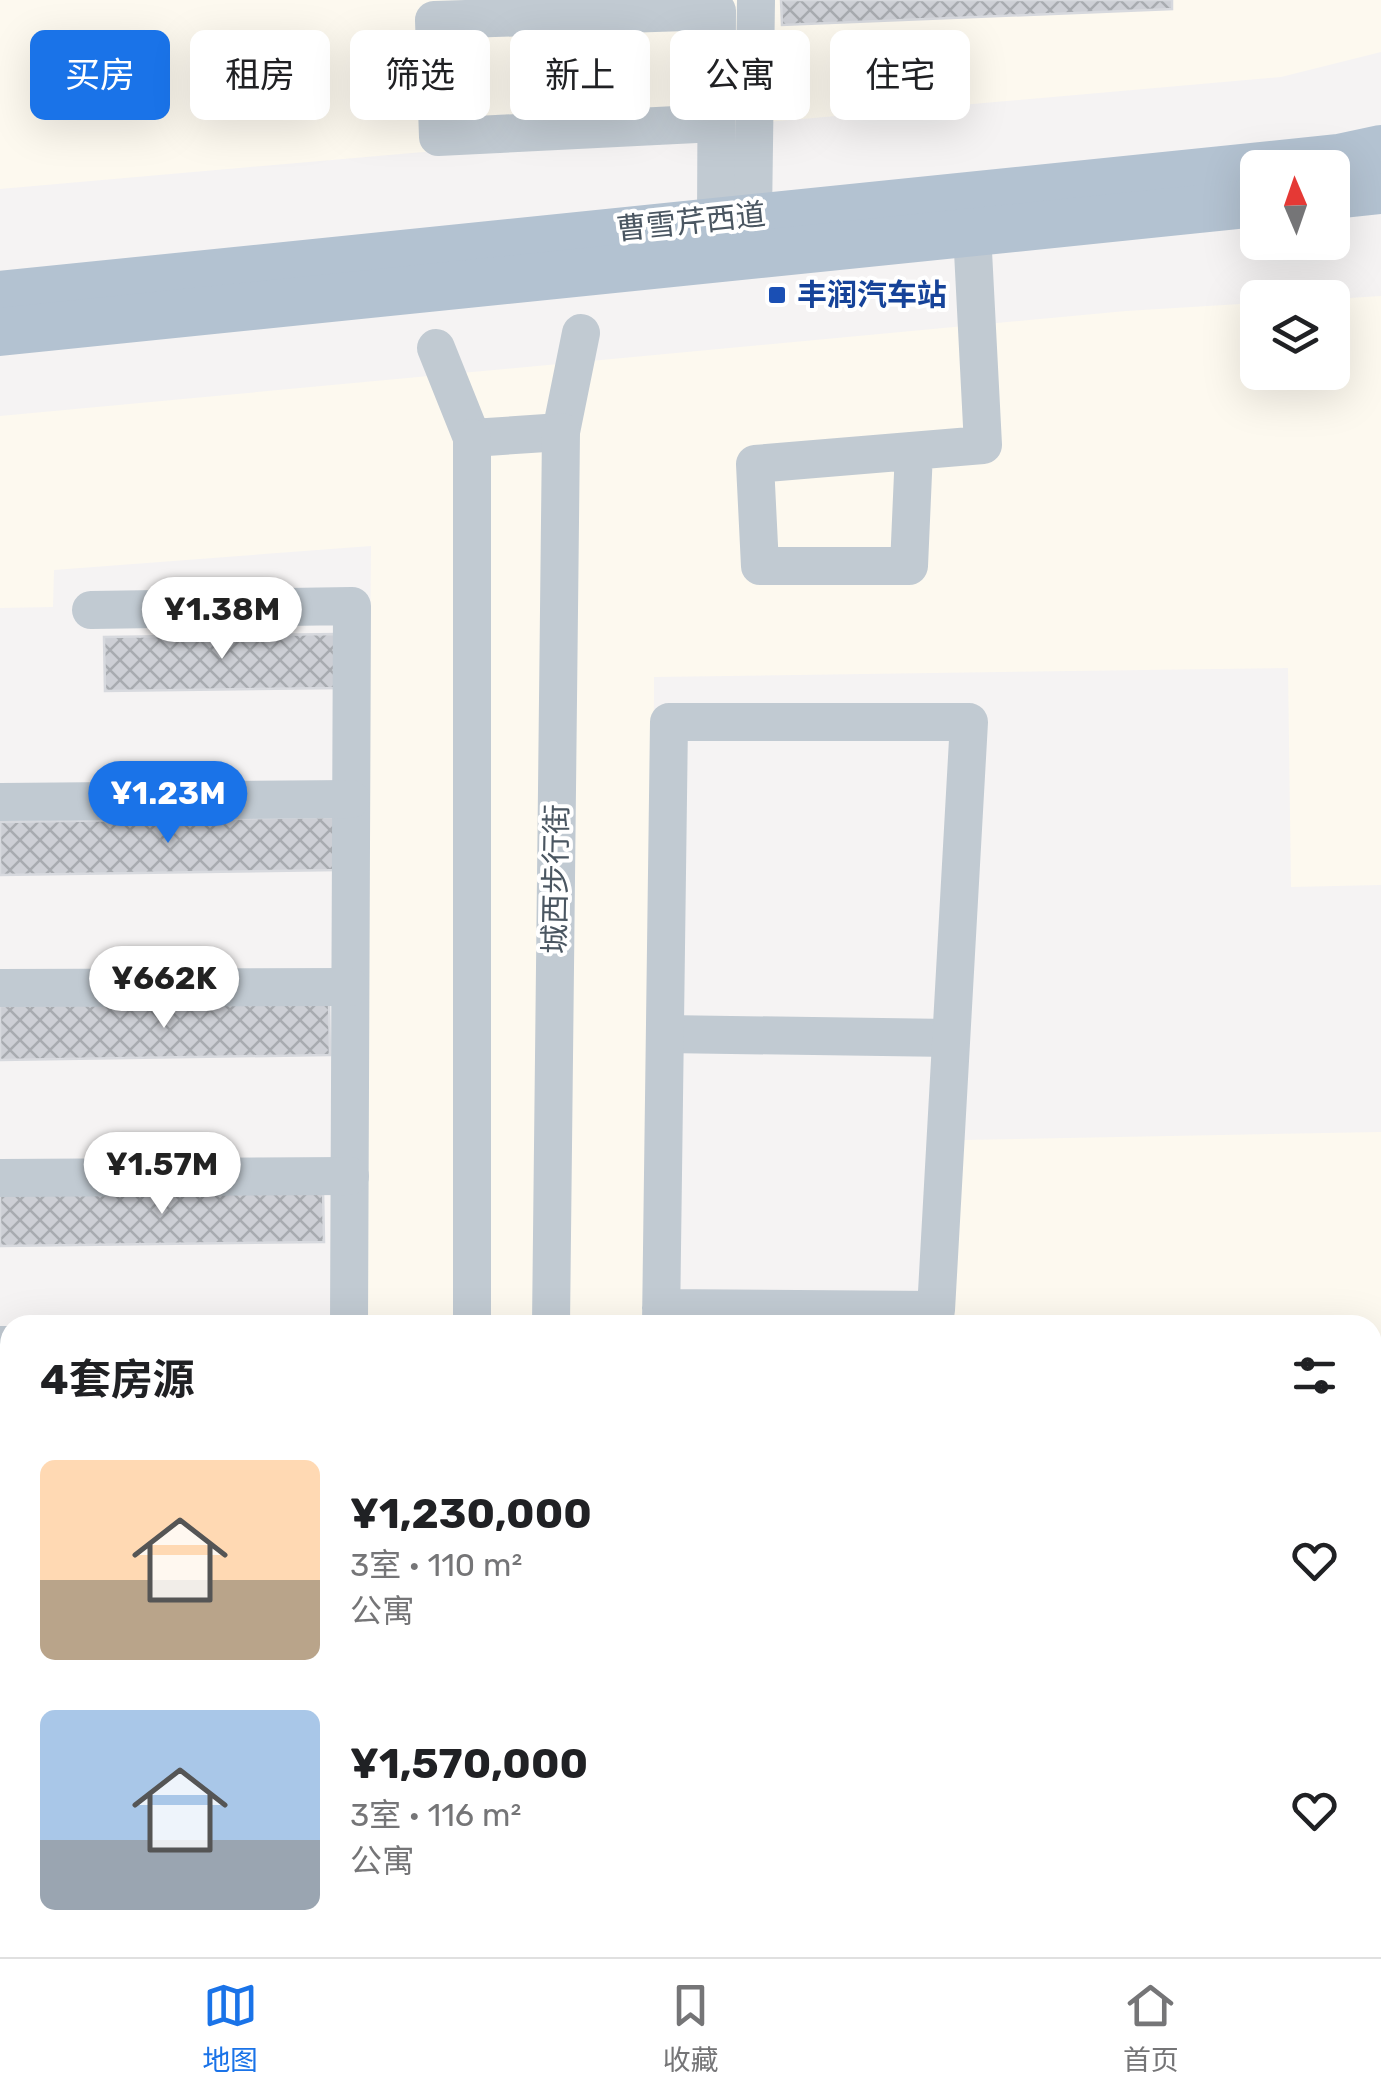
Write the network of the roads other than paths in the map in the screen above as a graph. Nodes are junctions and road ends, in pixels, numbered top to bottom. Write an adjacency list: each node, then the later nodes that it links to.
1 (756, 0): 7 (street)
2 (716, 124): 2 (street); 7 (street)
3 (1381, 149): 7 (main road, 曹雪芹西道)
4 (1381, 190): 5 (main road)
5 (1350, 193)
6 (1240, 205): 8 (main road, 曹雪芹西道)
7 (735, 218): 9 (main road, 曹雪芹西道)
8 (972, 232): 10 (main road, 曹雪芹西道); 15 (street)
9 (0, 295)
10 (0, 332)
11 (581, 333): 13 (street, 城西步行街)
12 (436, 348): 14 (street)
13 (562, 432): 14 (street); 27 (street, 城西步行街)
14 (472, 438): 26 (street)
15 (914, 450): 15 (street)
16 (91, 610): 17 (street)
17 (352, 799): 18 (street); 19 (street)
18 (0, 802)
19 (350, 987): 20 (street); 23 (street)
20 (0, 988)
21 (665, 1034): 22 (street); 22 (street); 28 (street)
22 (951, 1038): 29 (street)
23 (350, 1176): 24 (street); 25 (street)
24 (0, 1178)
25 (349, 1315)
26 (472, 1315)
27 (551, 1315)
28 (661, 1315)
29 (707, 1315)

